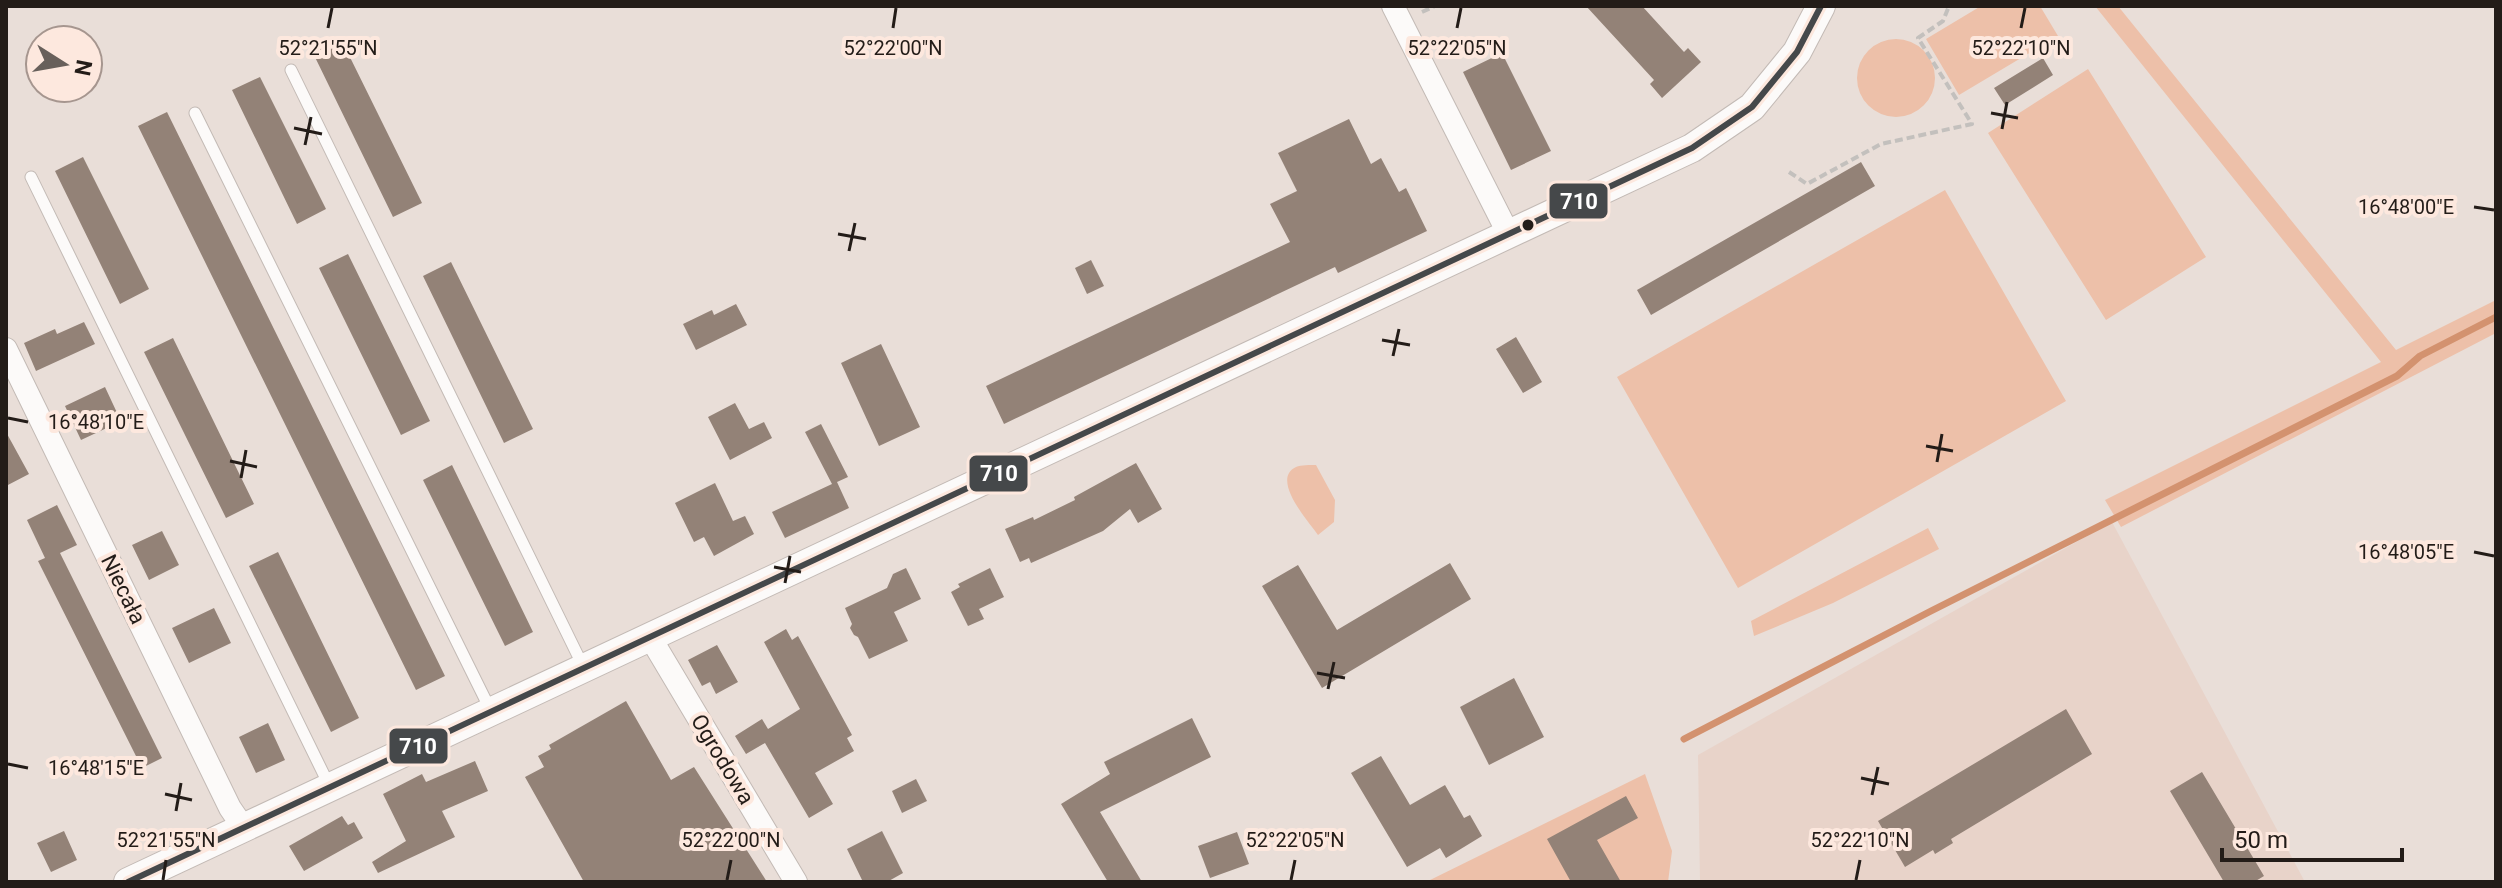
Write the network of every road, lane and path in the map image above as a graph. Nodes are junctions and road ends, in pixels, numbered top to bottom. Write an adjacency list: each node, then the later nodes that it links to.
1 (1393, 6): 8 (street)
2 (1821, 6): 8 (street)
3 (1949, 6): 6 (path)
4 (291, 70): 11 (lane)
5 (195, 113): 12 (lane)
6 (1789, 172)
7 (31, 177): 13 (lane)
8 (1508, 233): 10 (street)
9 (6, 349): 14 (street, Niecała)
10 (650, 637): 11 (street); 16 (street, Ogrodowa)
11 (583, 667): 12 (street)
12 (491, 711): 13 (street)
13 (330, 788): 14 (street)
14 (243, 827): 15 (street)
15 (128, 882)
16 (796, 882)

